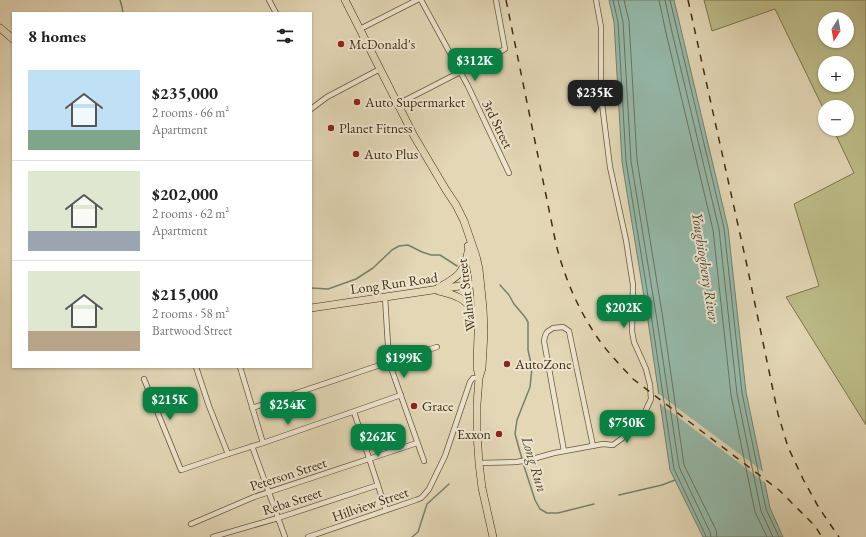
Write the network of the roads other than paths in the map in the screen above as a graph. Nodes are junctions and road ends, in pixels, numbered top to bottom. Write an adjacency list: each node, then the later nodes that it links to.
1 (269, 0): 7 (street)
2 (345, 0): 9 (main road, Walnut Street)
3 (417, 0): 9 (street)
4 (421, 0): 12 (street, 3rd Street)
5 (496, 0): 12 (street)
6 (596, 0): 35 (street)
7 (275, 12)
8 (0, 28): 10 (main road)
9 (360, 29): 11 (main road, Walnut Street)
10 (12, 38)
11 (380, 69): 13 (main road, Walnut Street); 14 (street)
12 (460, 72): 13 (street); 15 (street, 3rd Street)
13 (398, 104): 16 (main road, Walnut Street)
14 (312, 108)
15 (509, 173)
16 (446, 190): 17 (main road, Walnut Street); 18 (main road, Walnut Street)
17 (468, 248): 18 (main road, Walnut Street); 19 (main road)
18 (478, 284): 19 (main road, Long Run Road); 22 (main road, Walnut Street); 27 (main road, Walnut Street)
19 (433, 290): 20 (main road, Long Run Road); 22 (main road)
20 (385, 297): 21 (main road, Long Run Road); 24 (street)
21 (312, 308)
22 (478, 322): 27 (main road, Walnut Street)
23 (437, 347): 24 (street)
24 (389, 362): 29 (street); 30 (street)
25 (196, 368): 37 (street)
26 (240, 368): 30 (street)
27 (479, 378): 40 (main road, Walnut Street); 43 (street, Hillview Street)
28 (144, 379): 37 (street)
29 (401, 395): 31 (street); 33 (street)
30 (252, 408): 32 (street)
31 (354, 412): 32 (street); 38 (street)
32 (263, 443): 34 (street)
33 (416, 443): 38 (street, Peterson Street); 39 (street)
34 (252, 446): 37 (street); 42 (street)
35 (593, 446): 36 (street); 36 (street)
36 (564, 451): 40 (street)
37 (228, 454)
38 (369, 459): 41 (street); 42 (street, Peterson Street)
39 (424, 461)
40 (479, 463): 49 (main road, Walnut Street)
41 (378, 485): 43 (street); 44 (street, Reba Street)
42 (269, 492): 44 (street); 45 (street, Peterson Street)
43 (386, 510): 48 (street, Hillview Street)
44 (278, 518): 46 (street, Reba Street); 47 (street)
45 (191, 524)
46 (213, 537)
47 (285, 537)
48 (308, 537)
49 (493, 537)

